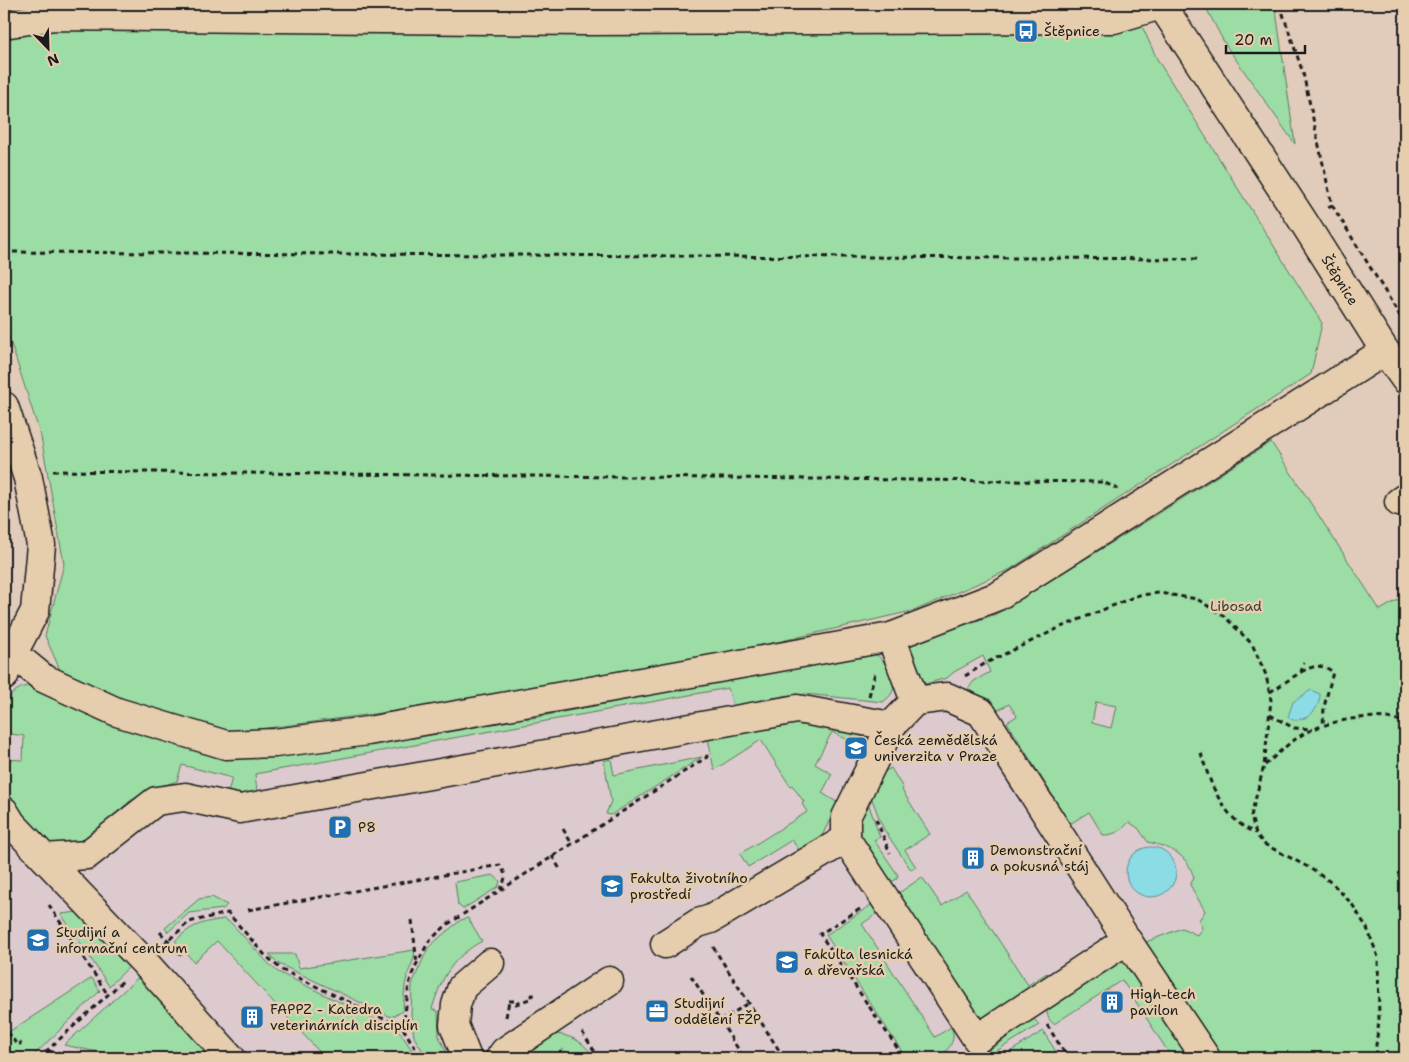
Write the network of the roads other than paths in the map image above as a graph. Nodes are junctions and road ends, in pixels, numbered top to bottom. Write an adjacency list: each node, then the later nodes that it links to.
1 (1161, 4): 2 (street); 3 (street, Štěpnice)
2 (4, 24)
3 (1385, 351): 4 (street, Štěpnice); 6 (street)
4 (1405, 379)
5 (4, 406): 7 (street)
6 (886, 638): 7 (street); 8 (street)
7 (6, 663)
8 (915, 701): 9 (street); 13 (street)
9 (891, 726): 11 (street); 12 (street)
10 (4, 811): 12 (street)
11 (846, 839): 13 (street); 14 (street)
12 (45, 858): 18 (street)
13 (1127, 940): 20 (street)
14 (665, 944)
15 (490, 963): 19 (street)
16 (609, 981): 17 (street)
17 (502, 1055)
18 (231, 1058)
19 (467, 1058)
20 (1206, 1058)

